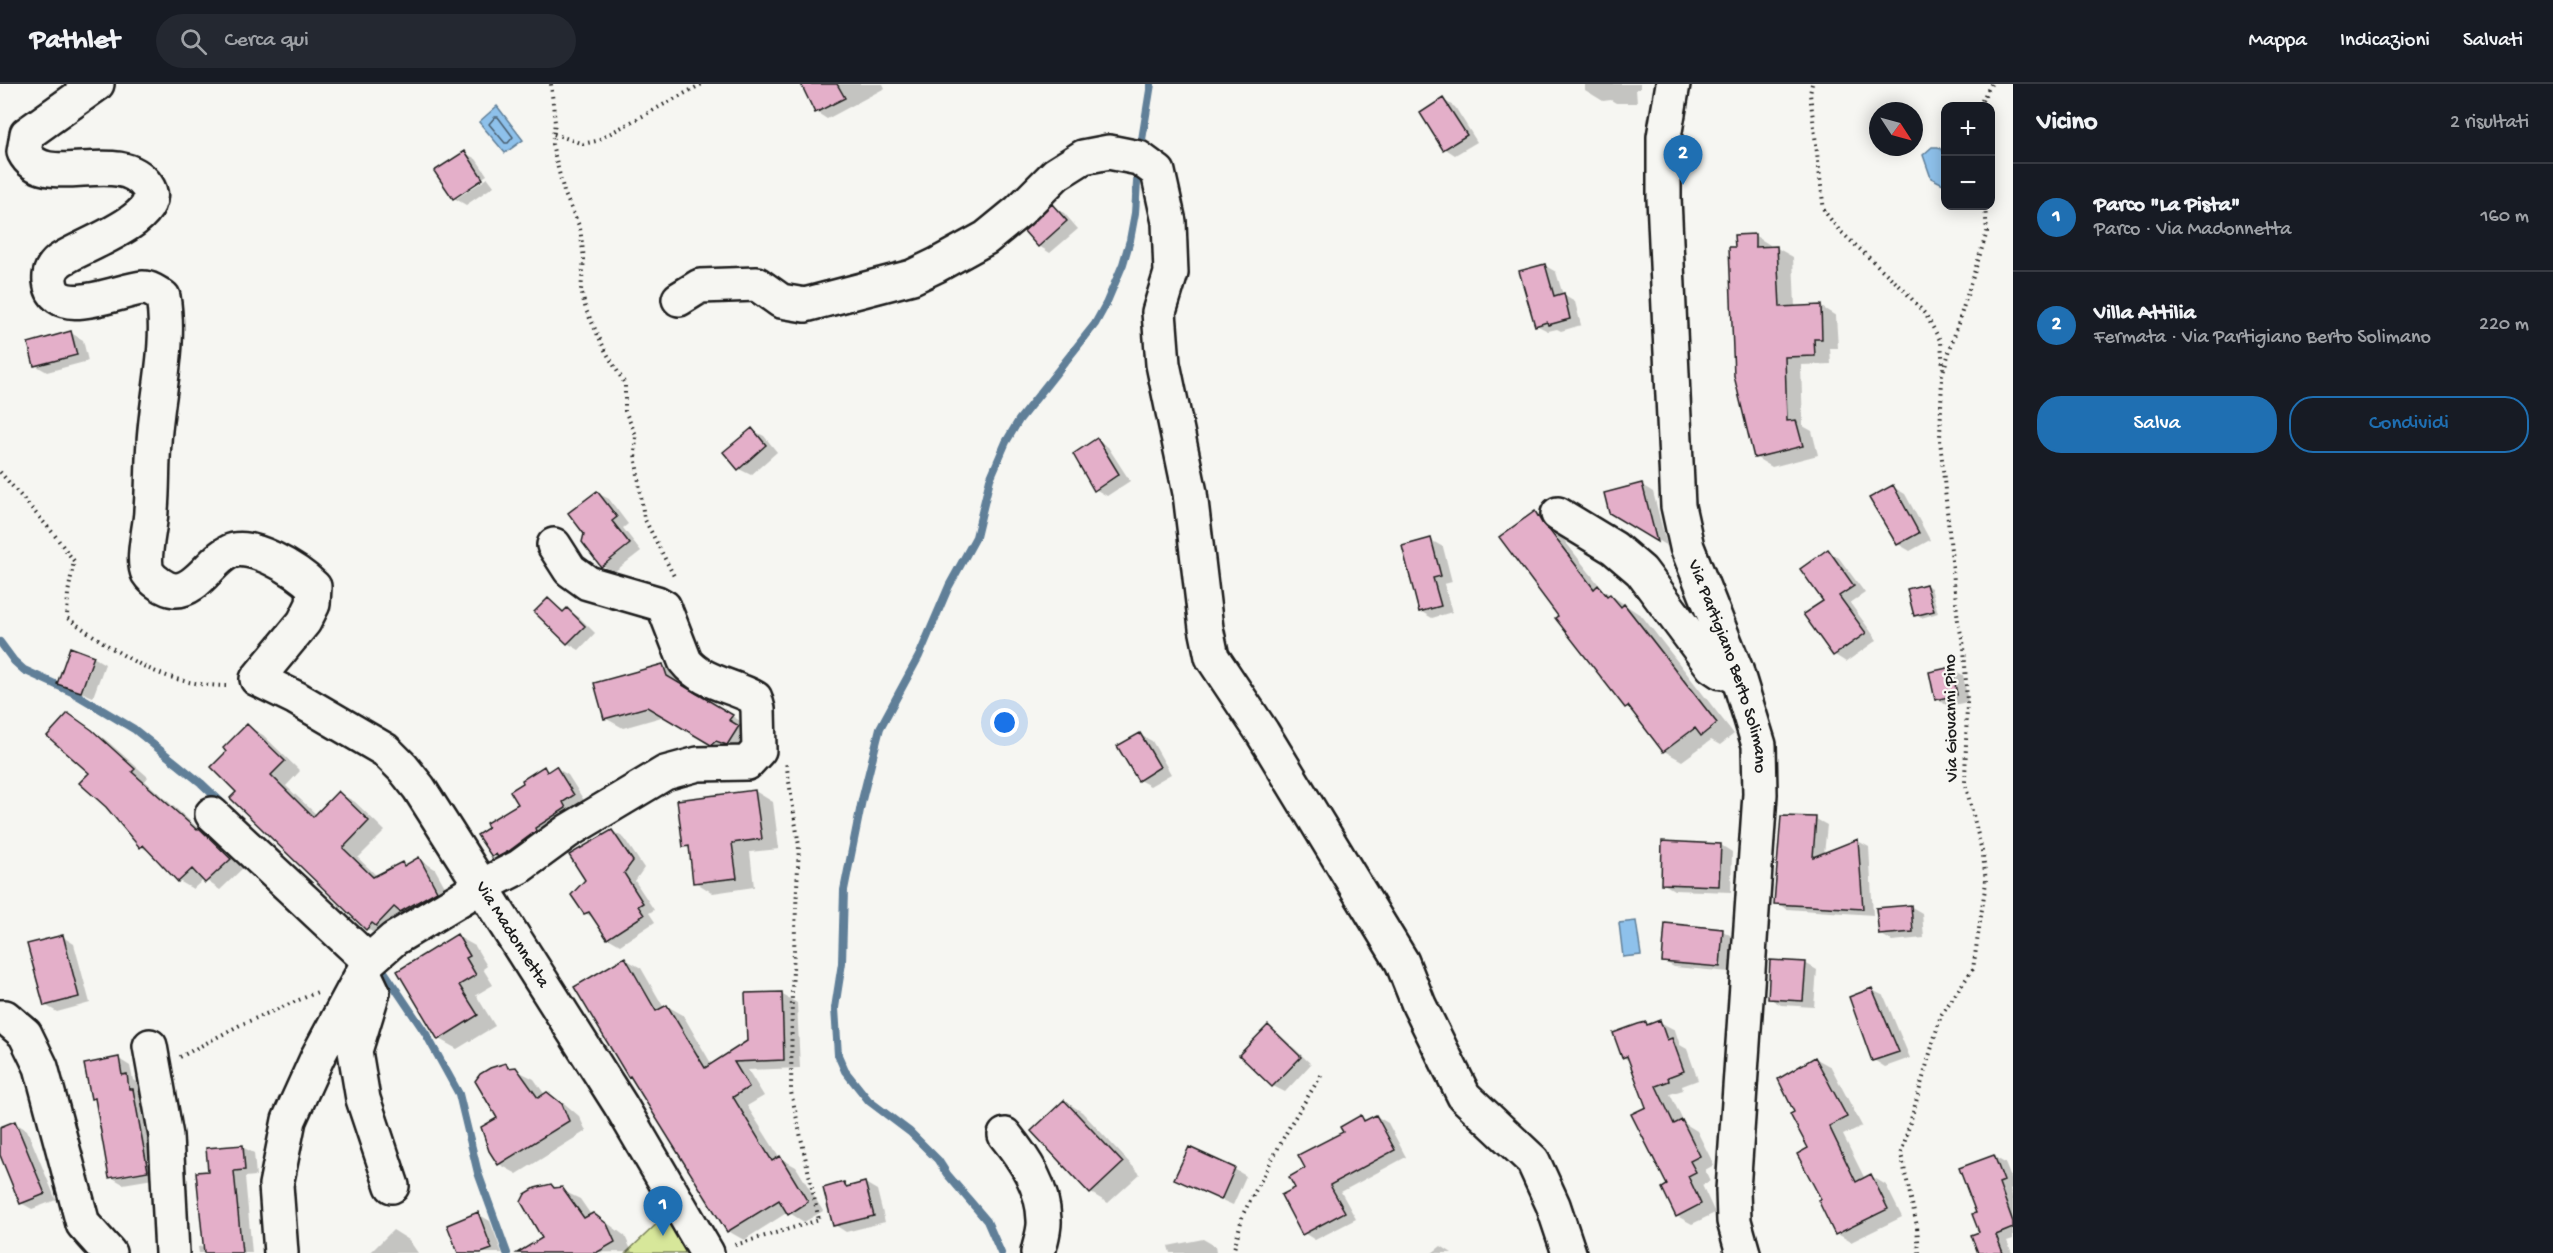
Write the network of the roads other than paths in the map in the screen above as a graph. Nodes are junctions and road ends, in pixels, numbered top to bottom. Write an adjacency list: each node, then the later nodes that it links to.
1 (97, 84): 8 (street, Via Madonnetta)
2 (1672, 84): 6 (street, Via Partigiano Berto Solimano)
3 (679, 299): 19 (street)
4 (1558, 514): 6 (street)
5 (554, 545): 8 (street)
6 (1736, 670): 20 (street, Via Partigiano Berto Solimano)
7 (212, 814): 9 (street)
8 (480, 887): 9 (street); 17 (street, Via Madonnetta)
9 (366, 966): 13 (street); 16 (street)
10 (0, 1017): 14 (street)
11 (152, 1057): 15 (street)
12 (1005, 1135): 18 (street)
13 (392, 1186)
14 (109, 1253)
15 (172, 1253)
16 (282, 1253)
17 (707, 1253)
18 (1038, 1253)
19 (1569, 1253)
20 (1743, 1253)

